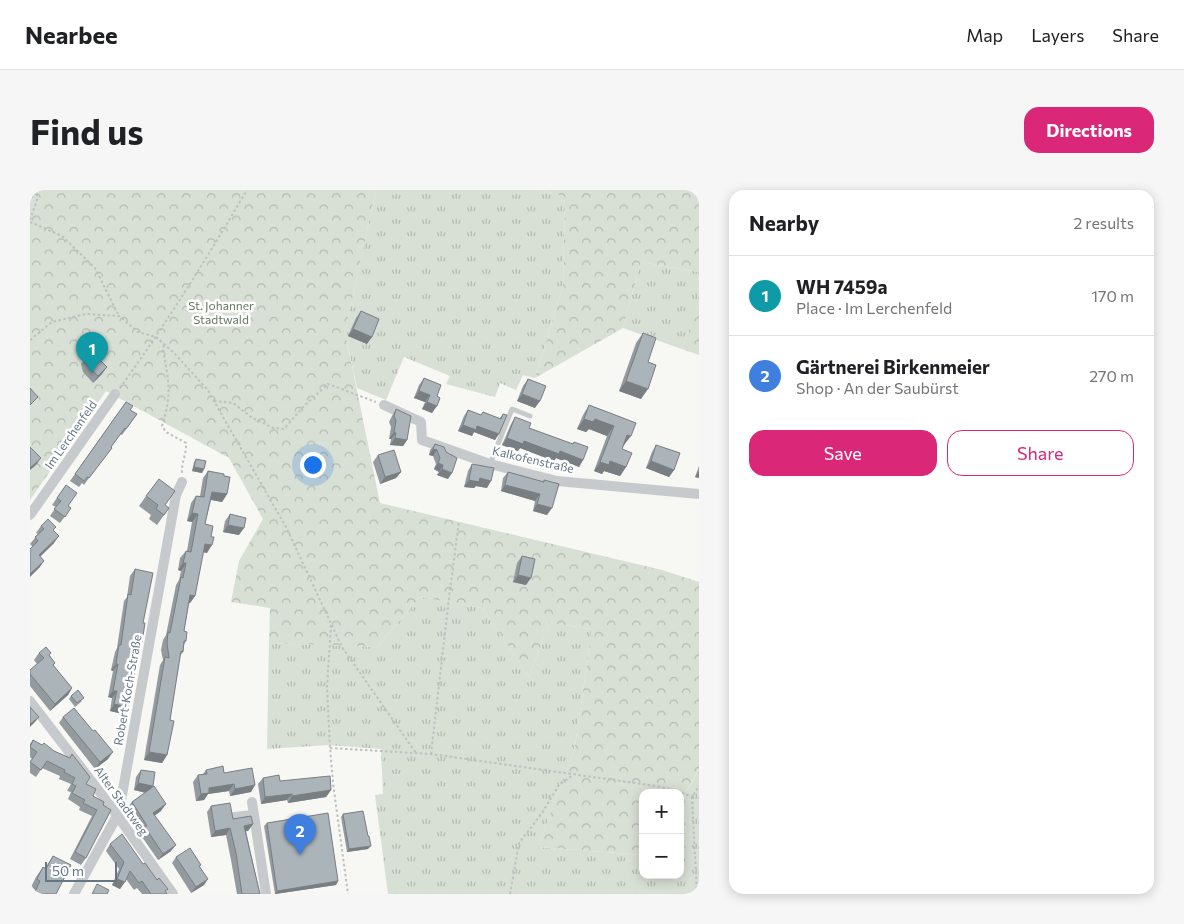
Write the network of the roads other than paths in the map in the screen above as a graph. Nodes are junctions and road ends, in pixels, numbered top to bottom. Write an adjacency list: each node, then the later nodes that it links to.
1 (116, 394): 7 (street, Im Lerchenfeld)
2 (384, 405): 4 (street, Kalkofenstraße)
3 (530, 416): 4 (lane)
4 (490, 464): 6 (street, Kalkofenstraße)
5 (182, 482): 11 (street, Robert-Koch-Straße)
6 (699, 494)
7 (30, 516)
8 (30, 700): 11 (street, Alter Stadtweg)
9 (252, 802): 10 (street)
10 (254, 814): 12 (street); 15 (street)
11 (117, 816): 13 (street, Robert-Koch-Straße); 14 (street, Alter Stadtweg)
12 (234, 817)
13 (74, 894)
14 (172, 894)
15 (266, 894)

